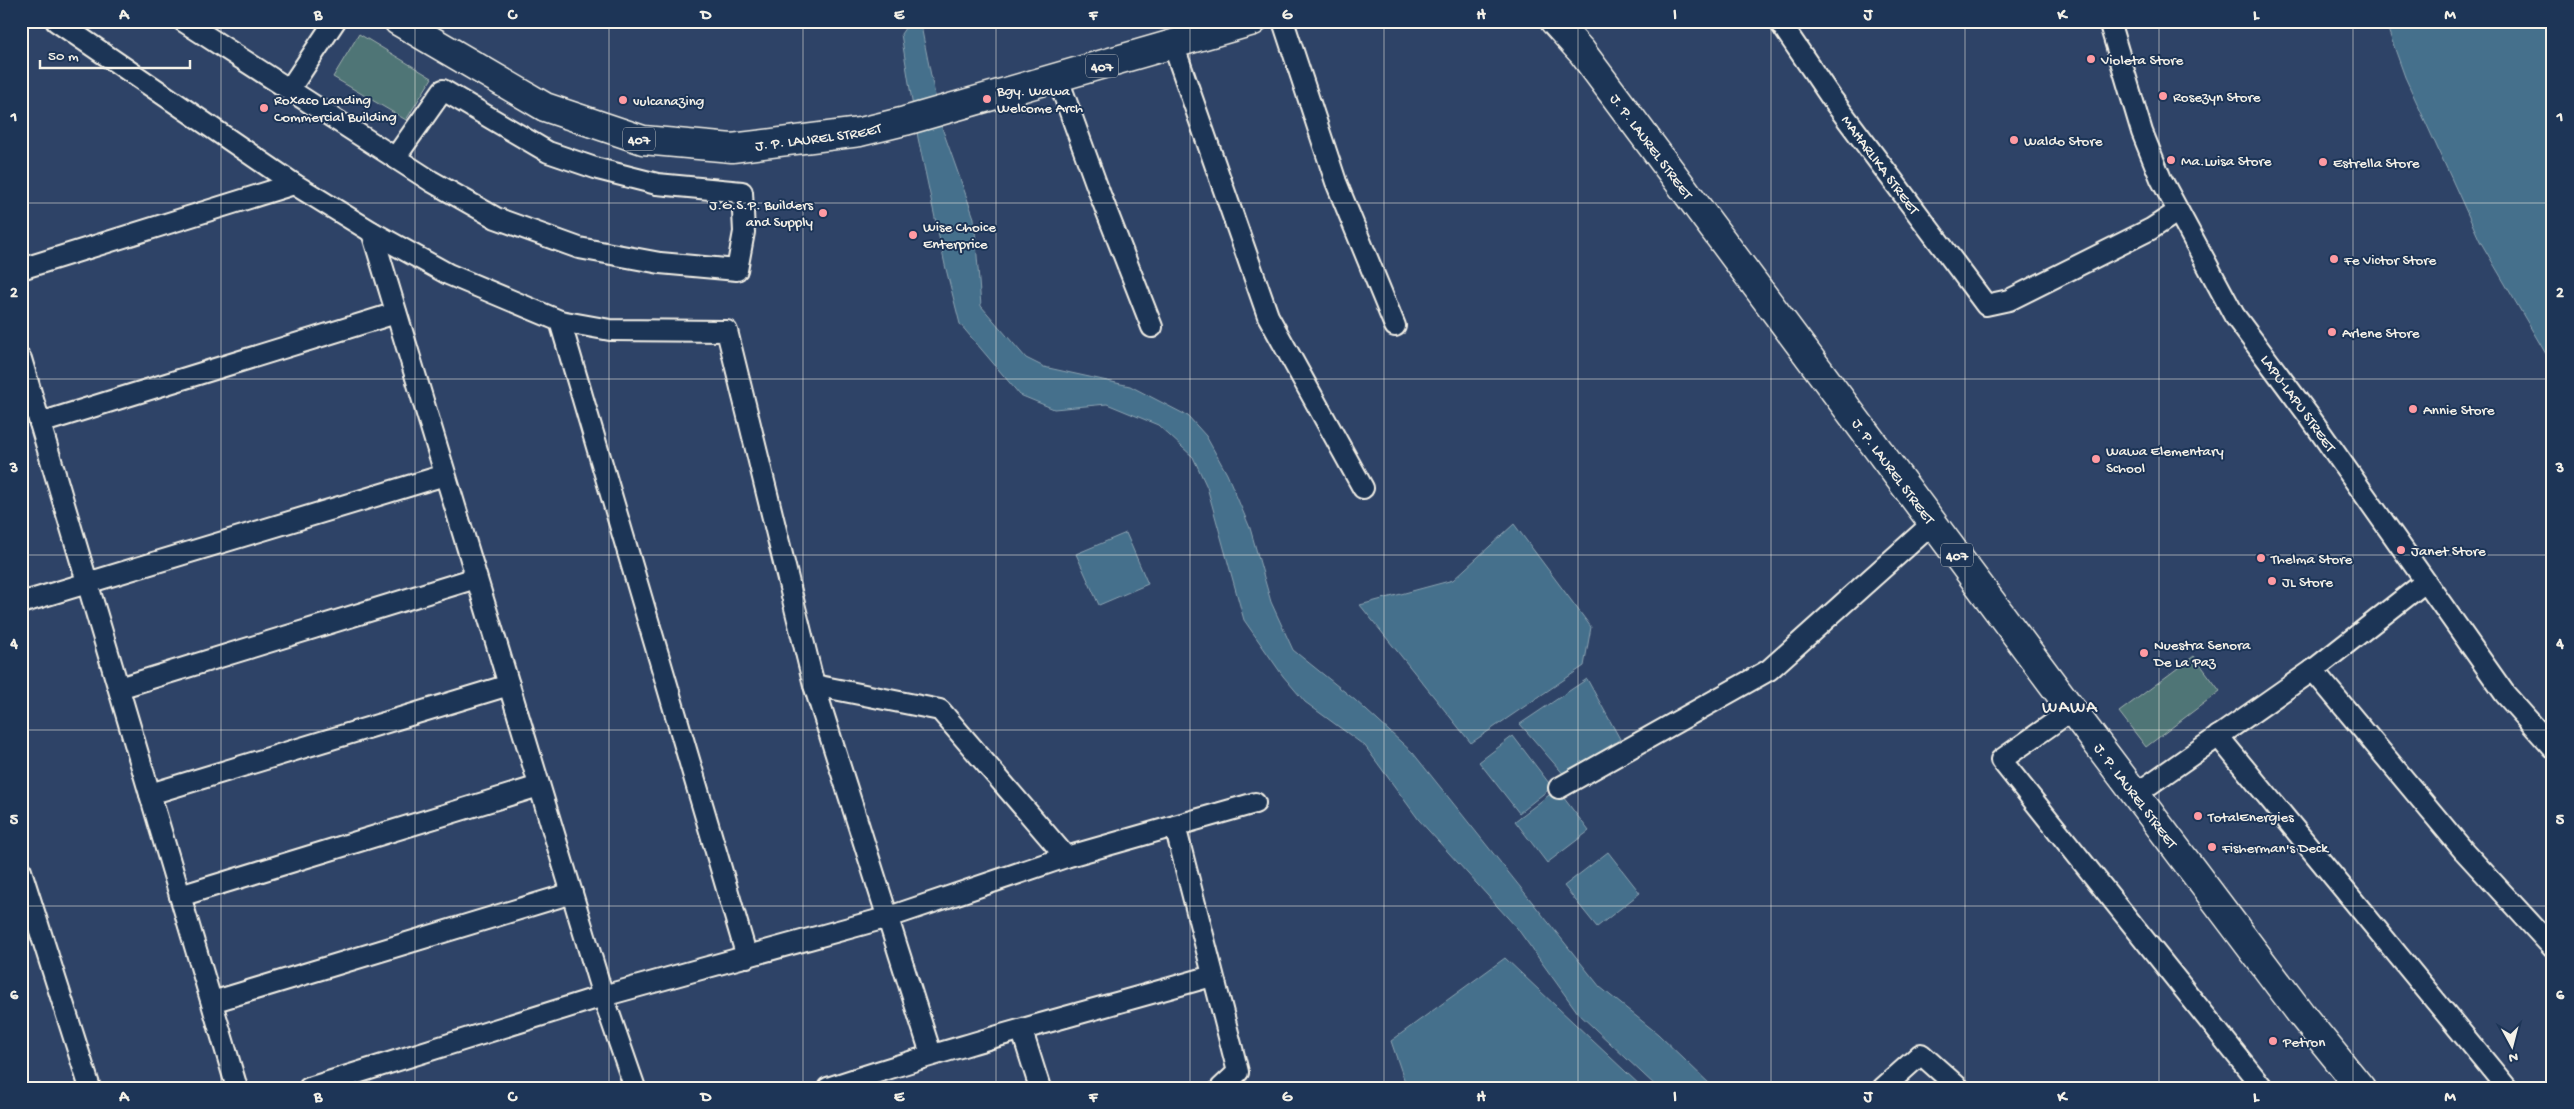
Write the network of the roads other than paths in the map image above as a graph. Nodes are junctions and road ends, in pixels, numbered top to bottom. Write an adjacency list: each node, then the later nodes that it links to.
1 (56, 21): 14 (street)
2 (183, 21): 12 (street)
3 (335, 21): 12 (street)
4 (398, 21): 11 (main road, J. P. LAUREL STREET / 407)
5 (1253, 21): 10 (main road, J. P. LAUREL STREET / 407)
6 (1284, 21): 20 (street)
7 (1554, 21): 26 (main road, J. P. LAUREL STREET / 407)
8 (1779, 21): 15 (street, MAHARLIKA STREET)
9 (2109, 21): 15 (street, LAPU-LAPU STREET)
10 (1173, 44): 11 (main road, J. P. LAUREL STREET / 407); 25 (street)
11 (1058, 79): 21 (street)
12 (289, 90): 13 (street)
13 (396, 158): 13 (street)
14 (294, 184): 16 (street); 17 (street)
15 (2176, 212): 29 (street, LAPU-LAPU STREET)
16 (372, 232): 18 (street); 19 (street)
17 (21, 269)
18 (396, 313): 23 (street); 24 (street)
19 (560, 321): 33 (street); 50 (street)
20 (1395, 326)
21 (1152, 327)
22 (21, 360): 23 (street)
23 (40, 423): 28 (street)
24 (445, 475): 27 (street); 28 (street)
25 (1363, 488)
26 (1933, 523): 35 (main road, J. P. LAUREL STREET / 407); 39 (street)
27 (476, 578): 32 (street); 34 (street)
28 (87, 582): 30 (street); 34 (street)
29 (2425, 582): 31 (street); 37 (street, LAPU-LAPU STREET)
30 (21, 603)
31 (2313, 670): 36 (street); 49 (street)
32 (509, 685): 38 (street); 40 (street)
33 (814, 685): 44 (street); 48 (street)
34 (119, 688): 40 (street)
35 (2072, 710): 41 (main road, J. P. LAUREL STREET / 407); 65 (street)
36 (2218, 736): 41 (street); 67 (street)
37 (2553, 748)
38 (539, 786): 46 (street); 47 (street)
39 (1559, 788)
40 (150, 794): 47 (street)
41 (2136, 794): 66 (main road, J. P. LAUREL STREET / 407)
42 (1255, 803): 43 (street)
43 (1175, 826): 44 (street); 51 (street)
44 (1066, 857): 48 (street)
45 (21, 871): 56 (street)
46 (572, 893): 52 (street); 53 (street)
47 (180, 896): 53 (street)
48 (889, 916): 50 (street); 55 (street)
49 (2553, 948)
50 (747, 957): 52 (street)
51 (1212, 976): 54 (street); 62 (street)
52 (603, 996): 58 (street); 59 (street)
53 (212, 1002): 57 (street)
54 (1022, 1031): 55 (street); 61 (street)
55 (931, 1054): 60 (street)
56 (90, 1088)
57 (237, 1088)
58 (309, 1088)
59 (635, 1088)
60 (828, 1088)
61 (1040, 1088)
62 (1221, 1088)
63 (1883, 1088): 64 (street)
64 (1959, 1088)
65 (2263, 1088)
66 (2361, 1088)
67 (2507, 1088)

